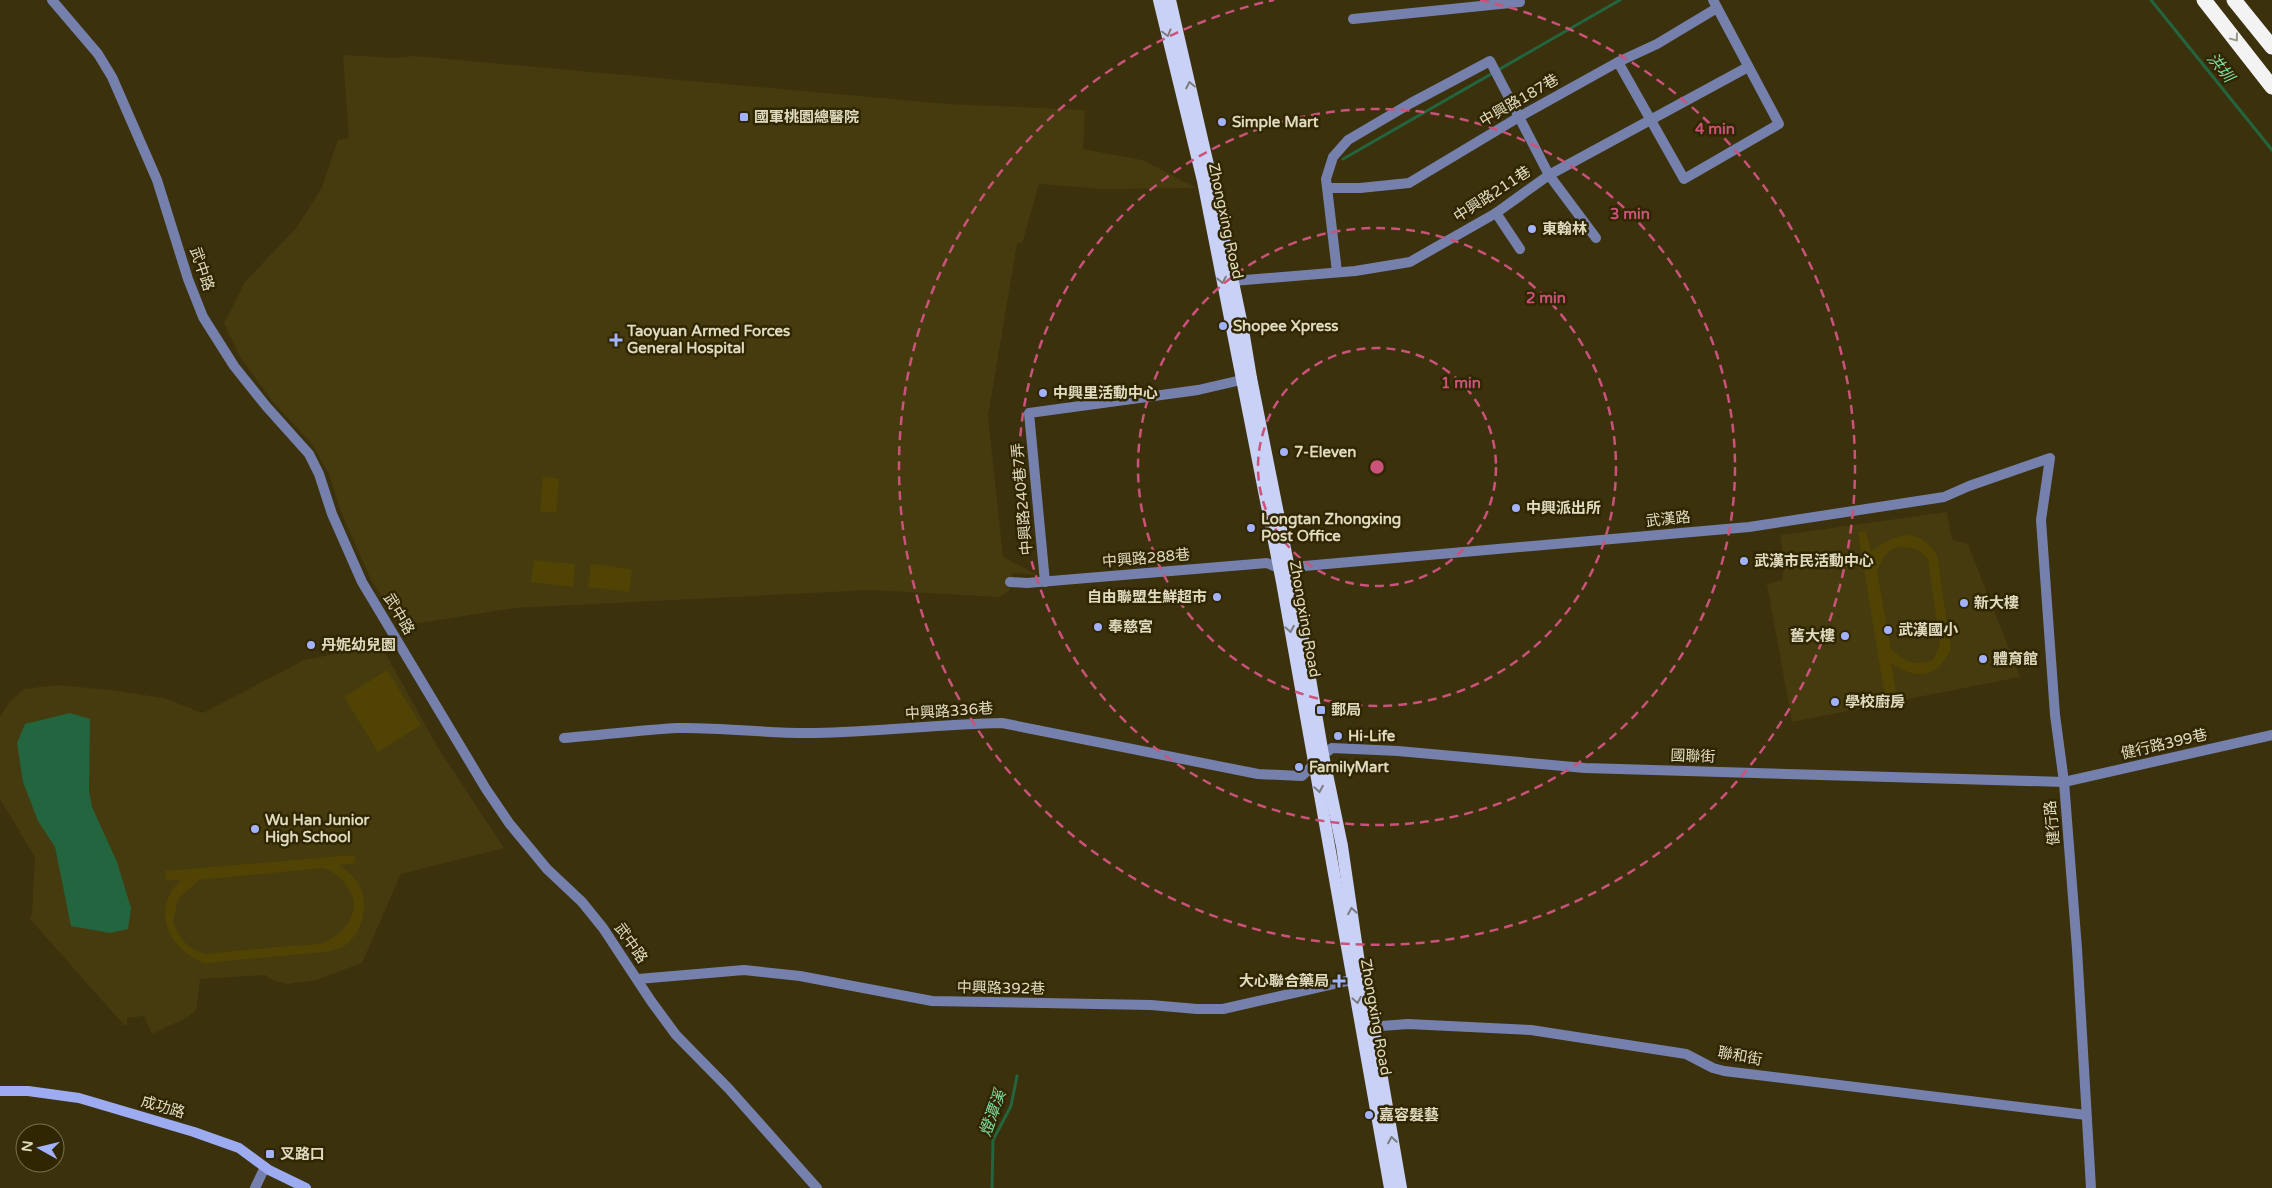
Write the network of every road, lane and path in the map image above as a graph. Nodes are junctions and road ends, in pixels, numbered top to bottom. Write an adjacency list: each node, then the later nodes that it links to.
1 (52, 0): 31 (street, 武中路)
2 (1159, 0): 22 (main road, Zhongxing Road, one-way to 22)
3 (1170, 0): 21 (main road, Zhongxing Road, one-way to 3)
4 (2204, 0): 12 (highway, one-way to 12)
5 (2234, 0): 9 (highway)
6 (1520, 2): 8 (street)
7 (1715, 4): 10 (street, 中興路187巷); 11 (street)
8 (1353, 19)
9 (2272, 47)
10 (1618, 62): 13 (street, 中興路187巷); 14 (street)
11 (1748, 67): 14 (street, 中興路211巷); 14 (street)
12 (2272, 87)
13 (1519, 116): 15 (street); 16 (street, 中興路187巷); 16 (street)
14 (1650, 120): 15 (street, 中興路211巷)
15 (1549, 175): 17 (street, 中興路211巷); 18 (street)
16 (1329, 188): 20 (street)
17 (1496, 213): 19 (street); 20 (street, 中興路211巷)
18 (1596, 238)
19 (1520, 249)
20 (1337, 272): 21 (street, 中興路211巷)
21 (1233, 281): 22 (main road, Zhongxing Road)
22 (1246, 379): 24 (main road, Zhongxing Road); 26 (street, 中興路240巷7弄)
23 (2050, 458): 24 (street, 武漢路); 30 (street, 健行路)
24 (1284, 571): 26 (street, 中興路288巷); 29 (main road, Zhongxing Road)
25 (1010, 582): 26 (street, 中興路288巷)
26 (1046, 582)
27 (2272, 735): 30 (street, 健行路399巷)
28 (564, 738): 29 (street, 中興路336巷)
29 (1319, 759): 30 (street, 國聯街); 32 (main road, Zhongxing Road)
30 (2064, 782): 35 (street, 健行路)
31 (638, 979): 32 (street, 中興路392巷); 39 (street, 武中路)
32 (1358, 979): 33 (main road, Zhongxing Road)
33 (1367, 1027): 35 (street, 聯和街); 40 (main road, Zhongxing Road); 41 (main road, Zhongxing Road, one-way to 33)
34 (0, 1091): 36 (street, 成功路)
35 (2086, 1115): 42 (street, 健行路)
36 (265, 1167): 37 (street); 38 (street, 成功路)
37 (255, 1188)
38 (306, 1188)
39 (816, 1188)
40 (1390, 1188)
41 (1400, 1188)
42 (2091, 1188)

